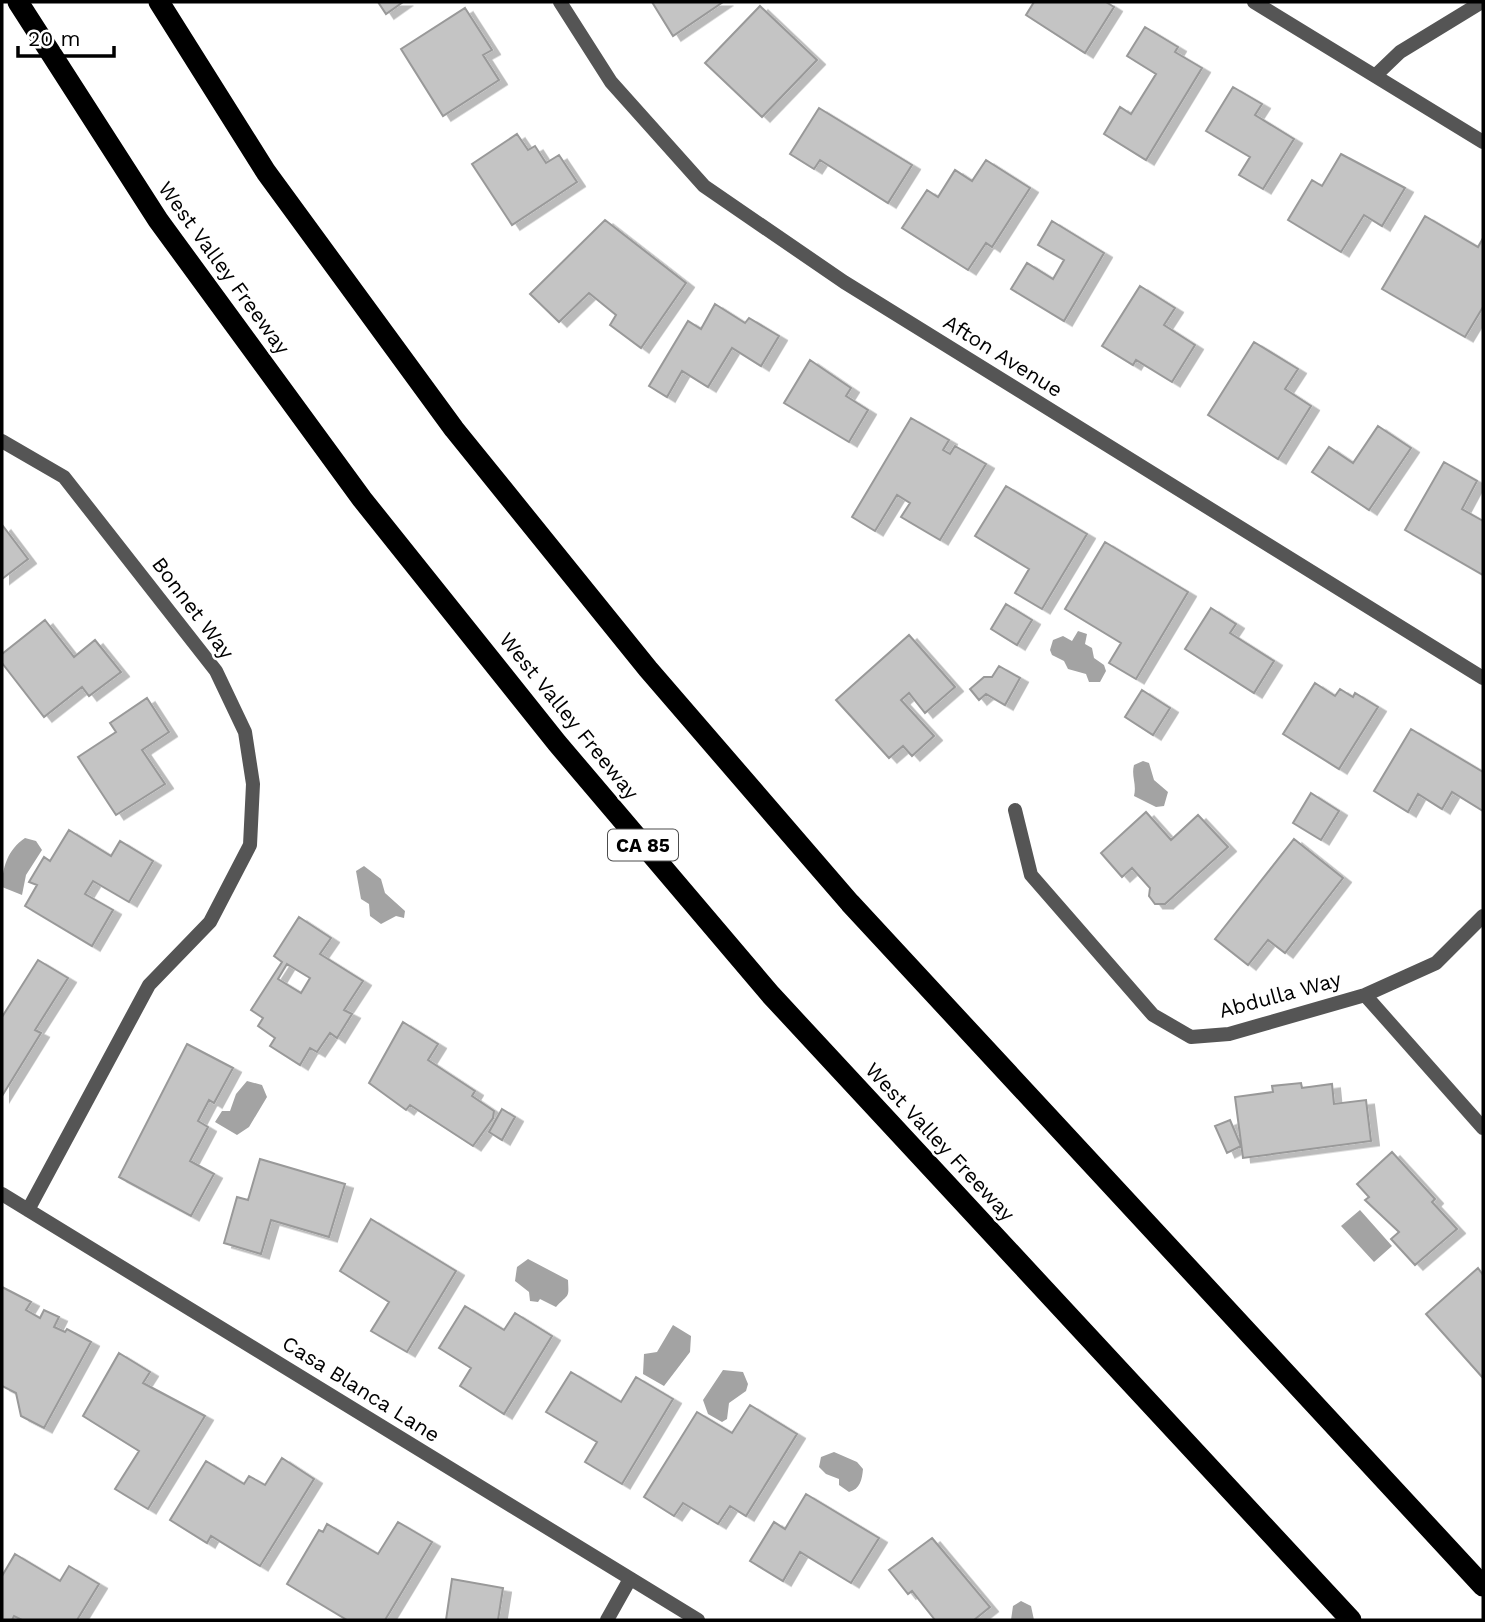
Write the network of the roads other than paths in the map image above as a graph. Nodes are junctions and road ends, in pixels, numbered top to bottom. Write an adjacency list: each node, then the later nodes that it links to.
1 (18, 2): 20 (highway, West Valley Freeway / CA 85)
2 (159, 2): 17 (highway)
3 (560, 2): 9 (street, Afton Avenue)
4 (1254, 2): 6 (street)
5 (1482, 2): 6 (street)
6 (1376, 75): 7 (street)
7 (1483, 142)
8 (2, 441): 15 (street, Bonnet Way)
9 (1483, 678)
10 (1015, 810): 12 (street, Abdulla Way)
11 (1483, 916): 12 (street, Abdulla Way)
12 (1364, 995): 13 (street)
13 (1483, 1128)
14 (2, 1194): 15 (street, Casa Blanca Lane)
15 (28, 1210): 16 (street, Casa Blanca Lane)
16 (629, 1579): 18 (street); 19 (street, Casa Blanca Lane)
17 (1483, 1586)
18 (607, 1620)
19 (698, 1620)
20 (1352, 1620)

